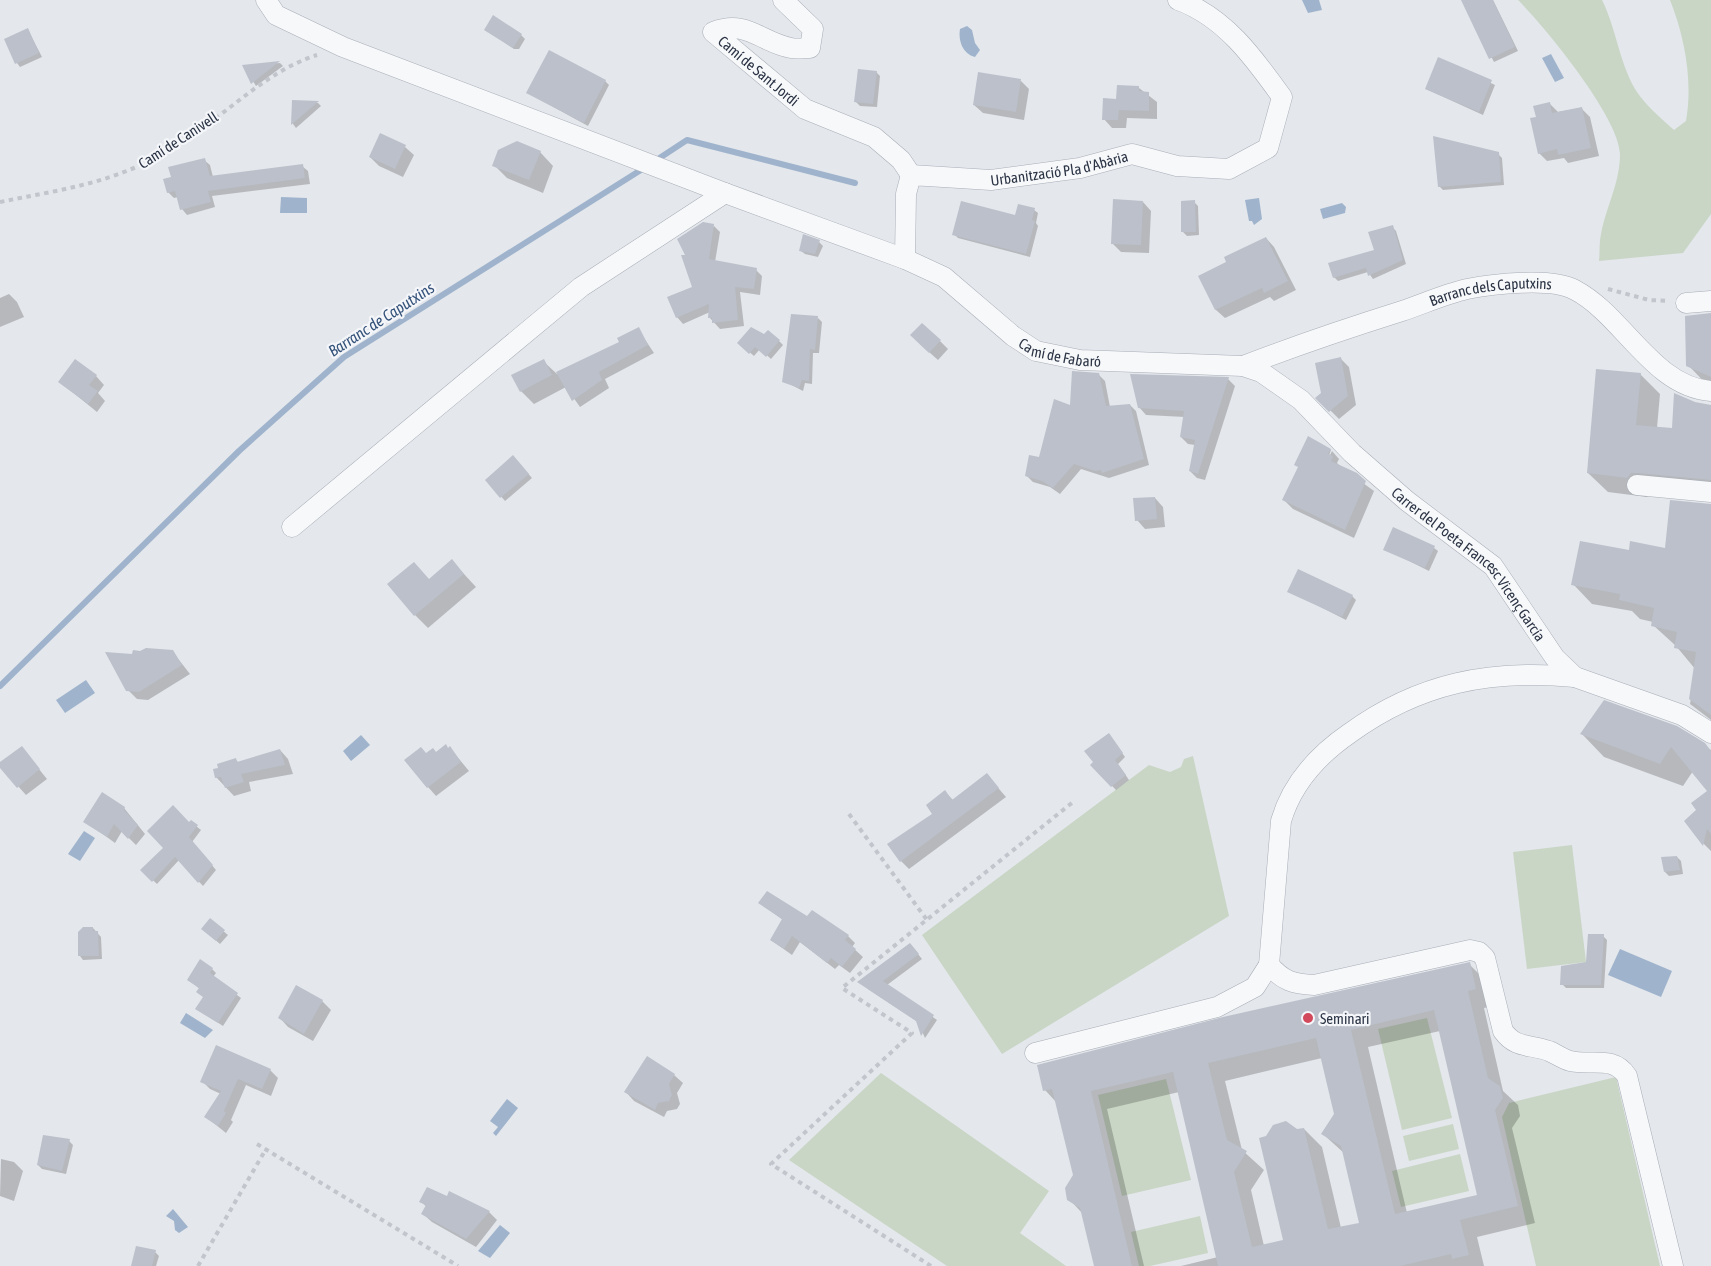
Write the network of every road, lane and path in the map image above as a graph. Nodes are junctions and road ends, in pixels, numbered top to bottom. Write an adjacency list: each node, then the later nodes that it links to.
1 (266, 0): 4 (street, Camí de Fabaró)
2 (783, 0): 5 (street, Camí de Sant Jordi)
3 (1178, 0): 5 (street, Urbanització Pla d'Abària)
4 (343, 47): 6 (street, Camí de Fabaró); 7 (path, Camí de Canivell)
5 (910, 176): 8 (street)
6 (724, 193): 8 (street, Camí de Fabaró); 16 (street)
7 (0, 202)
8 (905, 259): 12 (street, Camí de Fabaró)
9 (1574, 289): 11 (path); 12 (street, Barranc dels Caputxins); 13 (street, Barranc dels Caputxins)
10 (1711, 301): 11 (street)
11 (1686, 303)
12 (1243, 366): 17 (street, Carrer del Poeta Francesc Vicenç García)
13 (1711, 391)
14 (1637, 485): 15 (street)
15 (1711, 492)
16 (292, 527)
17 (1575, 677): 18 (street, Carrer del Poeta Francesc Vicenç García); 22 (street)
18 (1711, 733)
19 (1073, 802): 21 (path)
20 (849, 814): 21 (path)
21 (927, 920): 28 (path)
22 (1269, 964): 23 (street); 29 (street)
23 (1035, 1053)
24 (257, 1144): 25 (path)
25 (266, 1149): 26 (path); 27 (path)
26 (198, 1266)
27 (458, 1266)
28 (931, 1266)
29 (1673, 1266)

